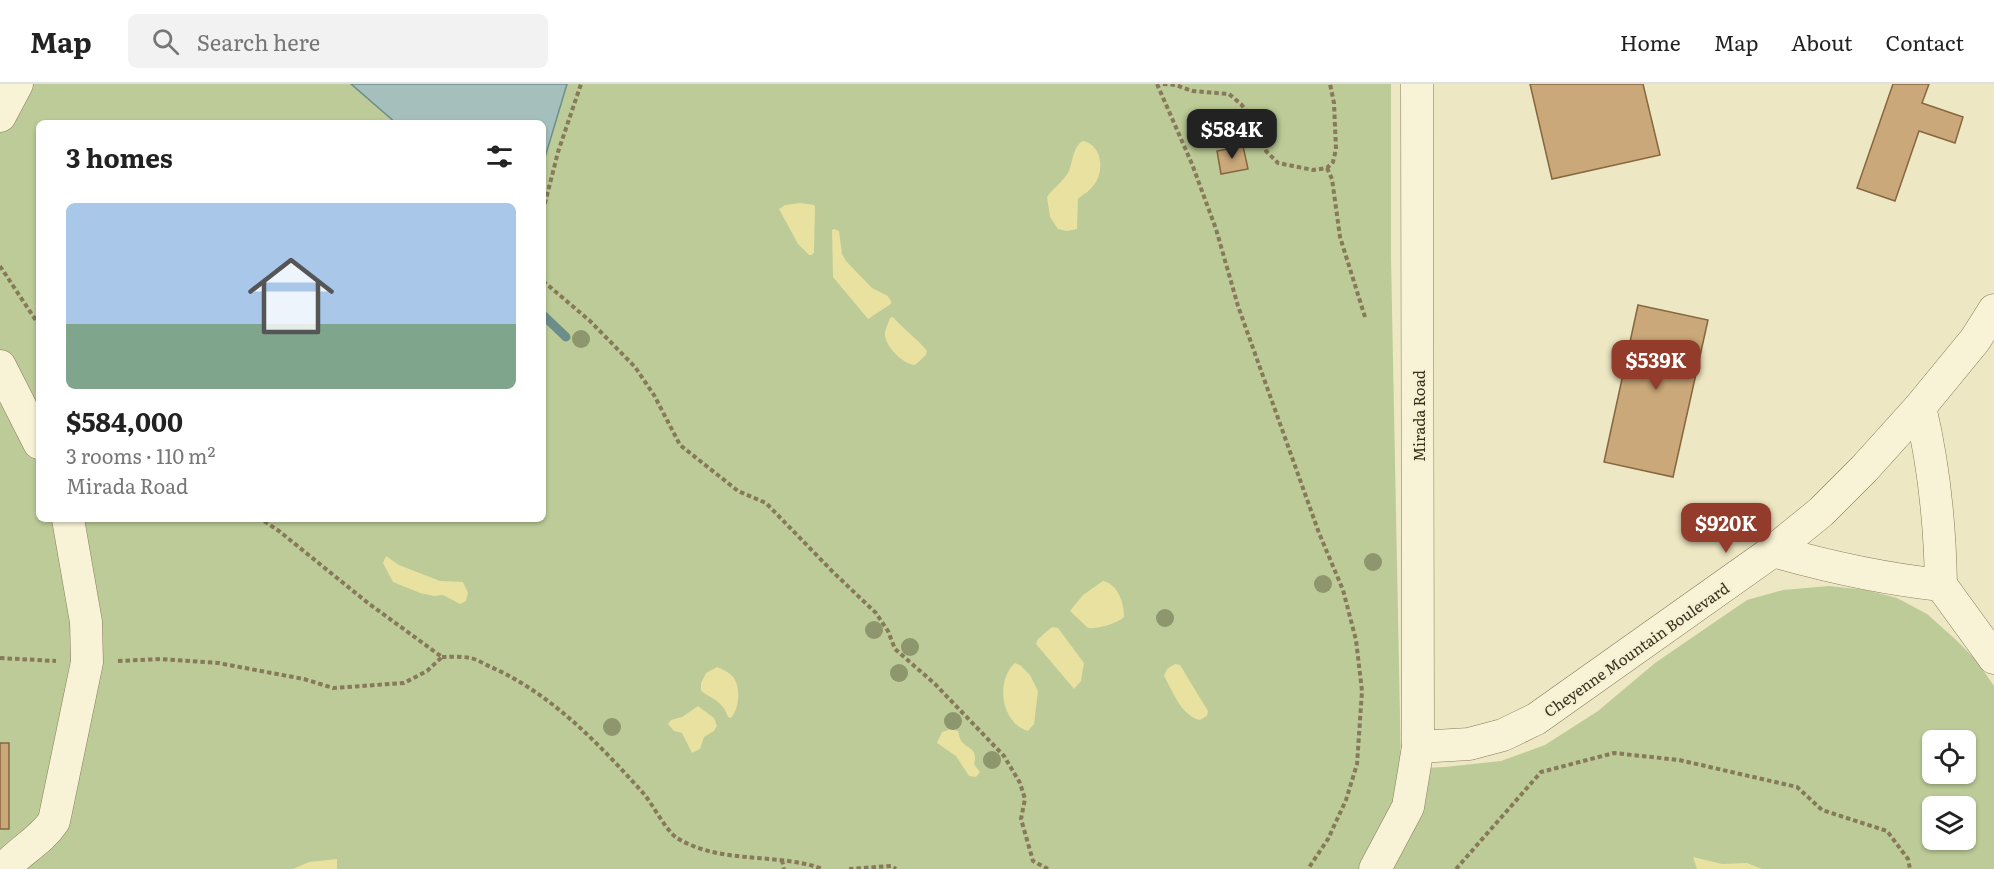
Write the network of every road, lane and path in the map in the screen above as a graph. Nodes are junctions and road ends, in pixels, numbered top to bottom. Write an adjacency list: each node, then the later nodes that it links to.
1 (17, 84): 7 (street)
2 (581, 84): 9 (path)
3 (1157, 84): 34 (path)
4 (1163, 84): 8 (path)
5 (1330, 84): 8 (path)
6 (1417, 84): 26 (street, Mirada Road)
7 (0, 116)
8 (1327, 168): 13 (path)
9 (546, 198)
10 (0, 266): 14 (path)
11 (546, 283): 33 (path)
12 (1994, 310): 16 (street, Cheyenne Mountain Boulevard)
13 (1365, 317)
14 (36, 320)
15 (0, 366): 17 (street)
16 (1920, 407): 20 (street, Cheyenne Mountain Boulevard); 21 (street)
17 (36, 437)
18 (69, 522): 25 (street)
19 (266, 522): 22 (path)
20 (1773, 551): 21 (street); 26 (street, Cheyenne Mountain Boulevard)
21 (1941, 585): 24 (street)
22 (442, 657): 25 (path); 27 (path)
23 (0, 658): 25 (path)
24 (1994, 658)
25 (87, 662): 28 (street)
26 (1418, 747): 35 (street, Mirada Road)
27 (782, 860): 29 (path); 30 (path)
28 (4, 869)
29 (784, 869)
30 (823, 869)
31 (849, 869): 32 (path)
32 (896, 869)
33 (1048, 869)
34 (1308, 869)
35 (1375, 869)
36 (1456, 869): 37 (path)
37 (1910, 869)

